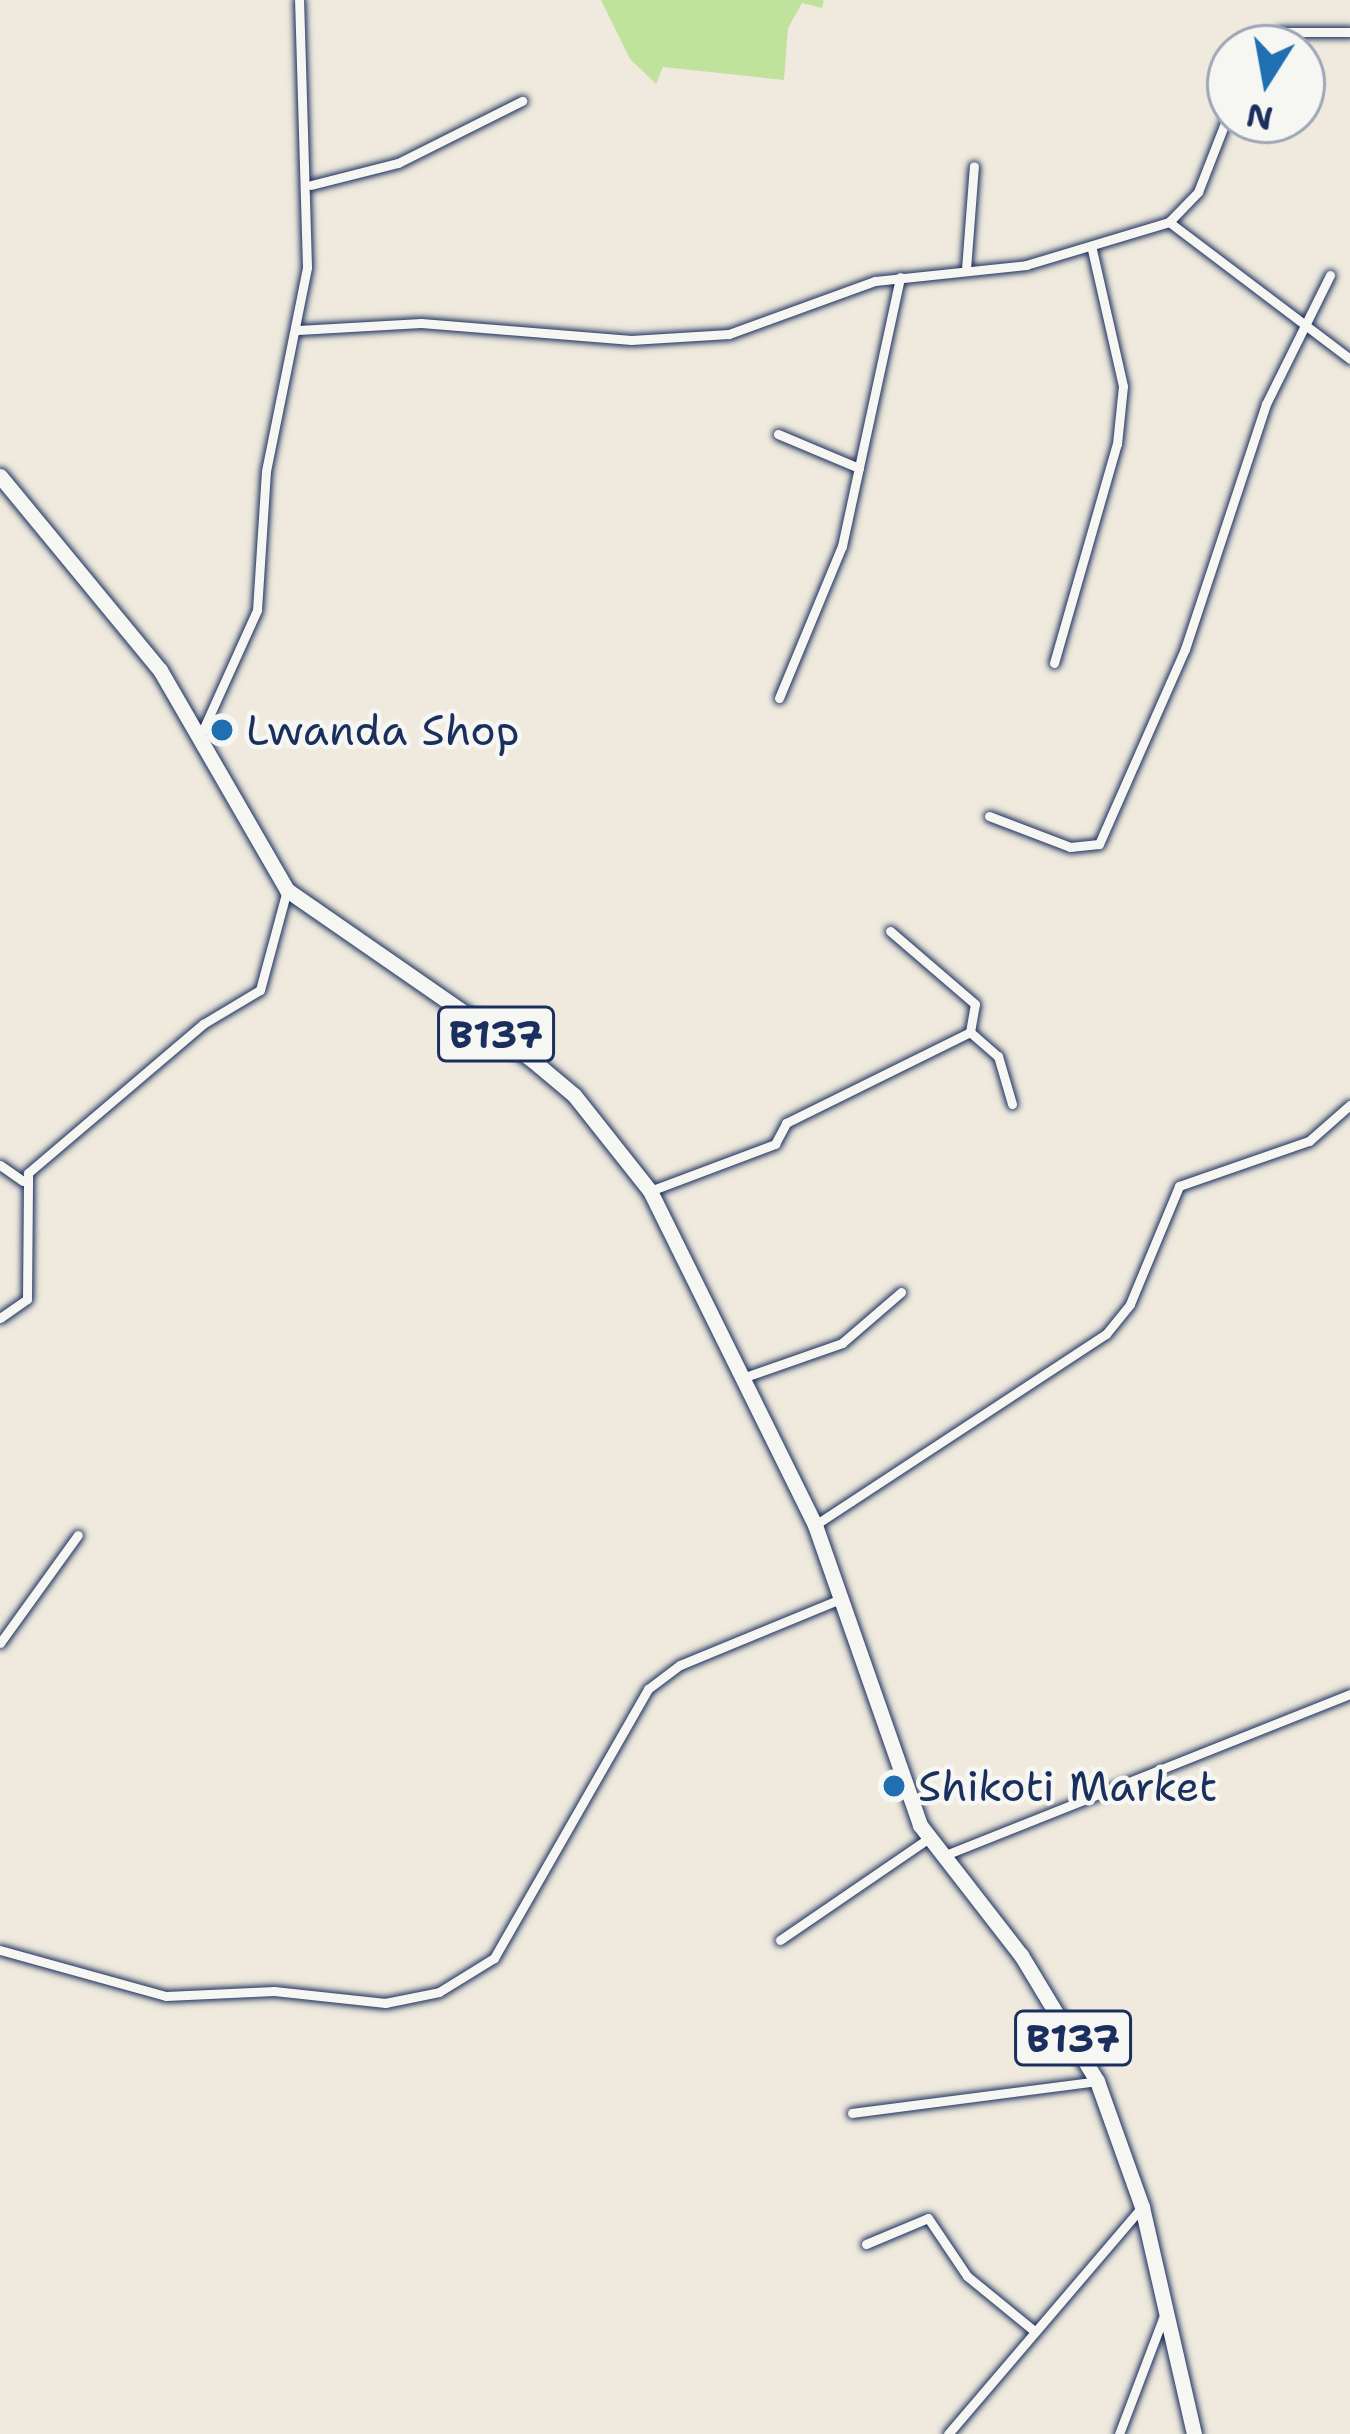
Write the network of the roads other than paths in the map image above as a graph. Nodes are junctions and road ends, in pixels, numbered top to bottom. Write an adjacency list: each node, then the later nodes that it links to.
1 (299, 0): 5 (street)
2 (522, 100): 5 (street)
3 (1217, 144): 6 (street)
4 (974, 166): 8 (street)
5 (310, 185): 12 (street)
6 (1169, 222): 7 (street); 11 (street)
7 (1092, 249): 8 (street); 17 (street)
8 (966, 269): 10 (street)
9 (1330, 274): 11 (street)
10 (900, 277): 12 (street); 15 (street)
11 (1303, 324): 13 (street); 20 (street)
12 (298, 331): 19 (street)
13 (1350, 359)
14 (778, 434): 15 (street)
15 (859, 468): 18 (street)
16 (0, 476): 19 (main road, B137)
17 (1054, 663)
18 (779, 698)
19 (202, 732): 21 (main road, B137)
20 (989, 816)
21 (287, 890): 27 (street); 28 (main road, B137)
22 (890, 931): 23 (street)
23 (970, 1032): 24 (street); 28 (street)
24 (1012, 1104)
25 (1350, 1105): 32 (street)
26 (0, 1165): 27 (street)
27 (23, 1181): 30 (street)
28 (650, 1191): 31 (main road, B137)
29 (901, 1292): 31 (street)
30 (0, 1318)
31 (748, 1376): 32 (main road, B137)
32 (815, 1525): 34 (main road, B137)
33 (78, 1535): 35 (street)
34 (840, 1599): 37 (main road, B137); 40 (street)
35 (0, 1643)
36 (1350, 1694): 38 (street)
37 (929, 1838): 38 (main road, B137); 39 (street)
38 (943, 1856): 41 (main road, B137)
39 (780, 1940)
40 (0, 1950)
41 (1097, 2081): 42 (street); 43 (main road, B137)
42 (852, 2113)
43 (1142, 2207): 45 (main road, B137); 46 (street)
44 (866, 2244): 46 (street)
45 (1167, 2308): 48 (street); 49 (main road, B137)
46 (1034, 2330): 47 (street)
47 (948, 2434)
48 (1119, 2434)
49 (1194, 2434)

